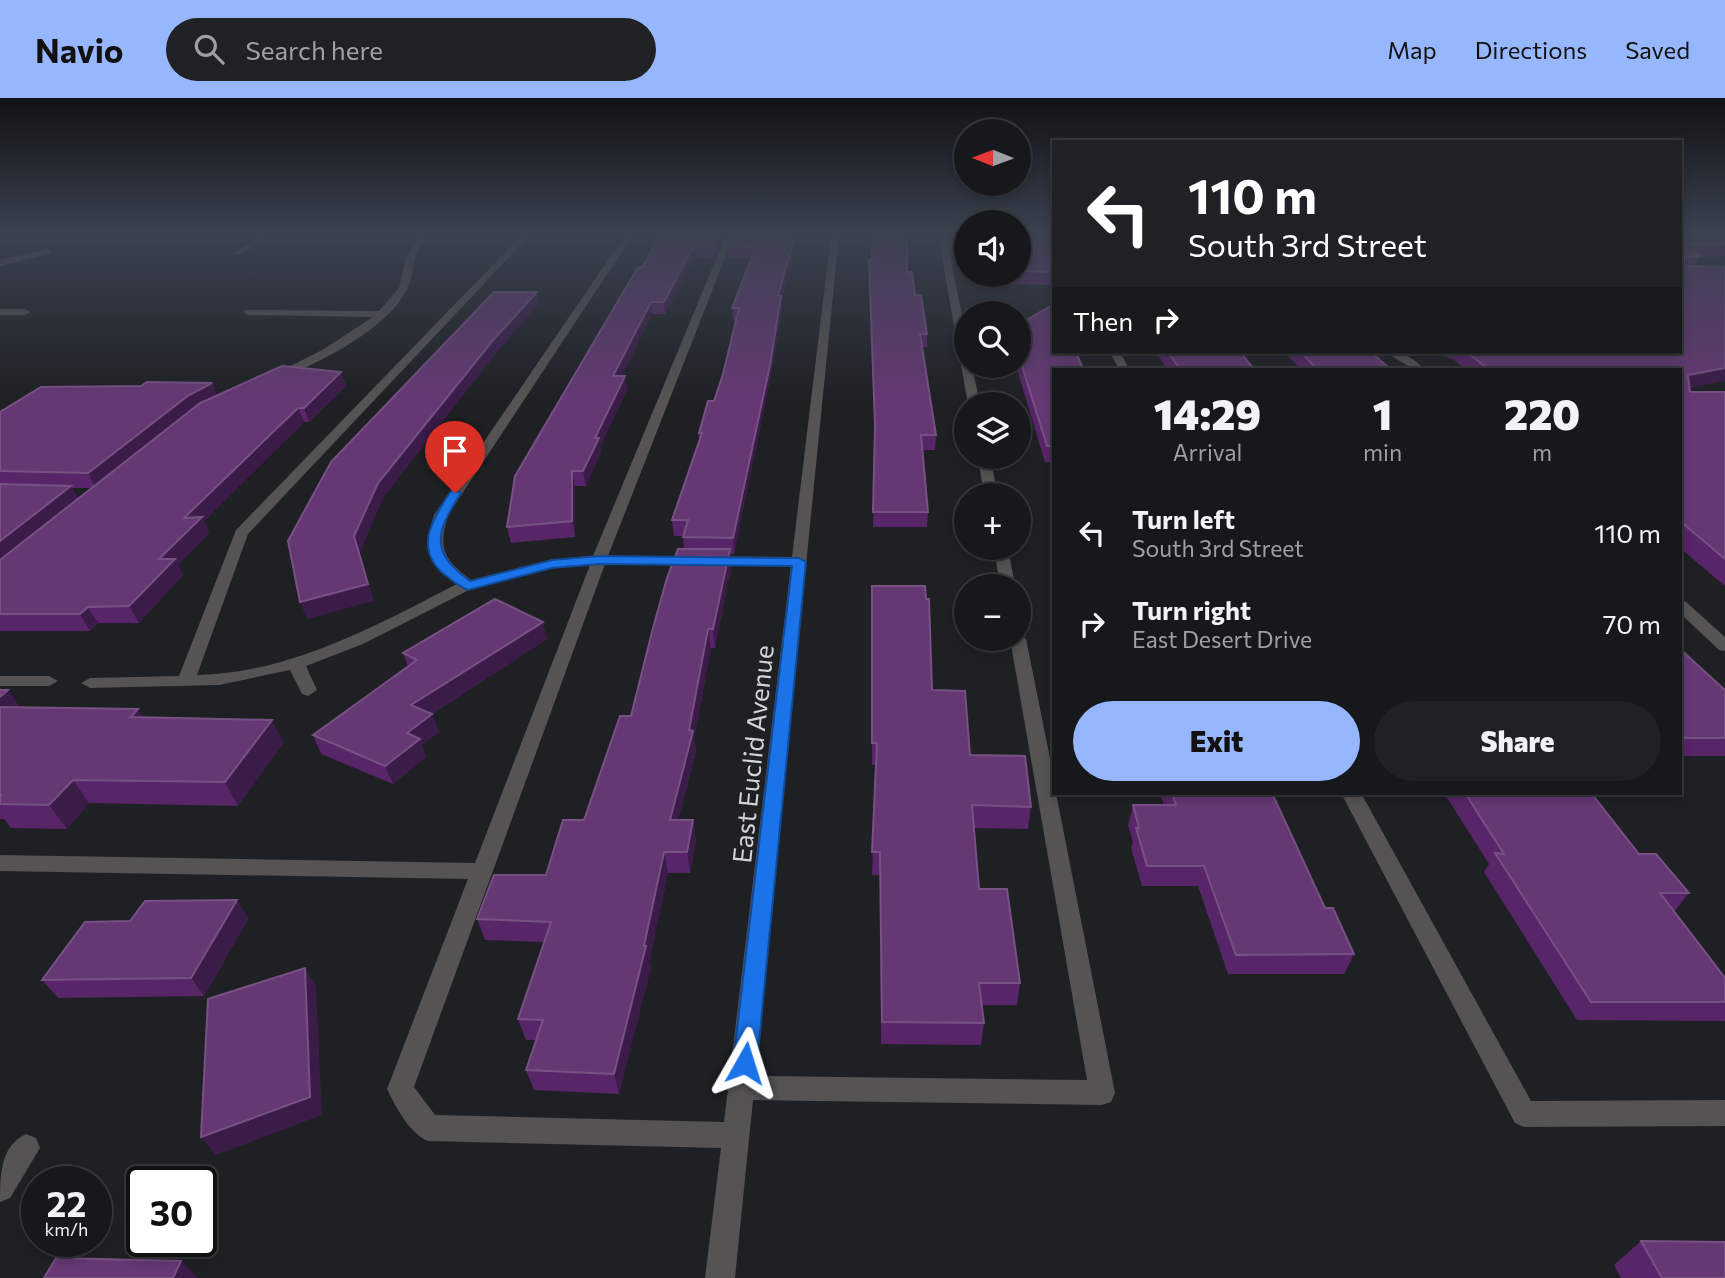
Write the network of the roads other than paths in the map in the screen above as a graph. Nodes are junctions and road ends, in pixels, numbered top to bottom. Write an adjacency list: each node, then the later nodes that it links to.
1 (401, 290): 9 (street)
2 (473, 290): 22 (street)
3 (592, 290): 15 (street)
4 (708, 290): 13 (street)
5 (829, 290): 14 (street, East Euclid Avenue)
6 (0, 312): 7 (street)
7 (25, 312)
8 (248, 312): 9 (street)
9 (381, 314): 12 (street)
10 (1394, 354): 11 (street)
11 (1418, 368)
12 (260, 383)
13 (599, 560): 14 (street); 15 (street); 27 (street)
14 (799, 562): 28 (street, East Euclid Avenue)
15 (468, 585): 19 (street)
16 (1682, 607): 17 (street)
17 (1725, 646)
18 (1019, 651): 28 (street)
19 (296, 664): 22 (street); 24 (street)
20 (0, 681): 21 (street)
21 (49, 681)
22 (186, 681): 23 (street)
23 (90, 683)
24 (308, 690)
25 (1352, 795): 29 (street)
26 (0, 863): 27 (street)
27 (481, 871): 30 (street)
28 (742, 1088): 30 (street, East Euclid Avenue)
29 (1725, 1113)
30 (736, 1135): 33 (street, East Euclid Avenue)
31 (26, 1148): 32 (street)
32 (0, 1188)
33 (720, 1278)

